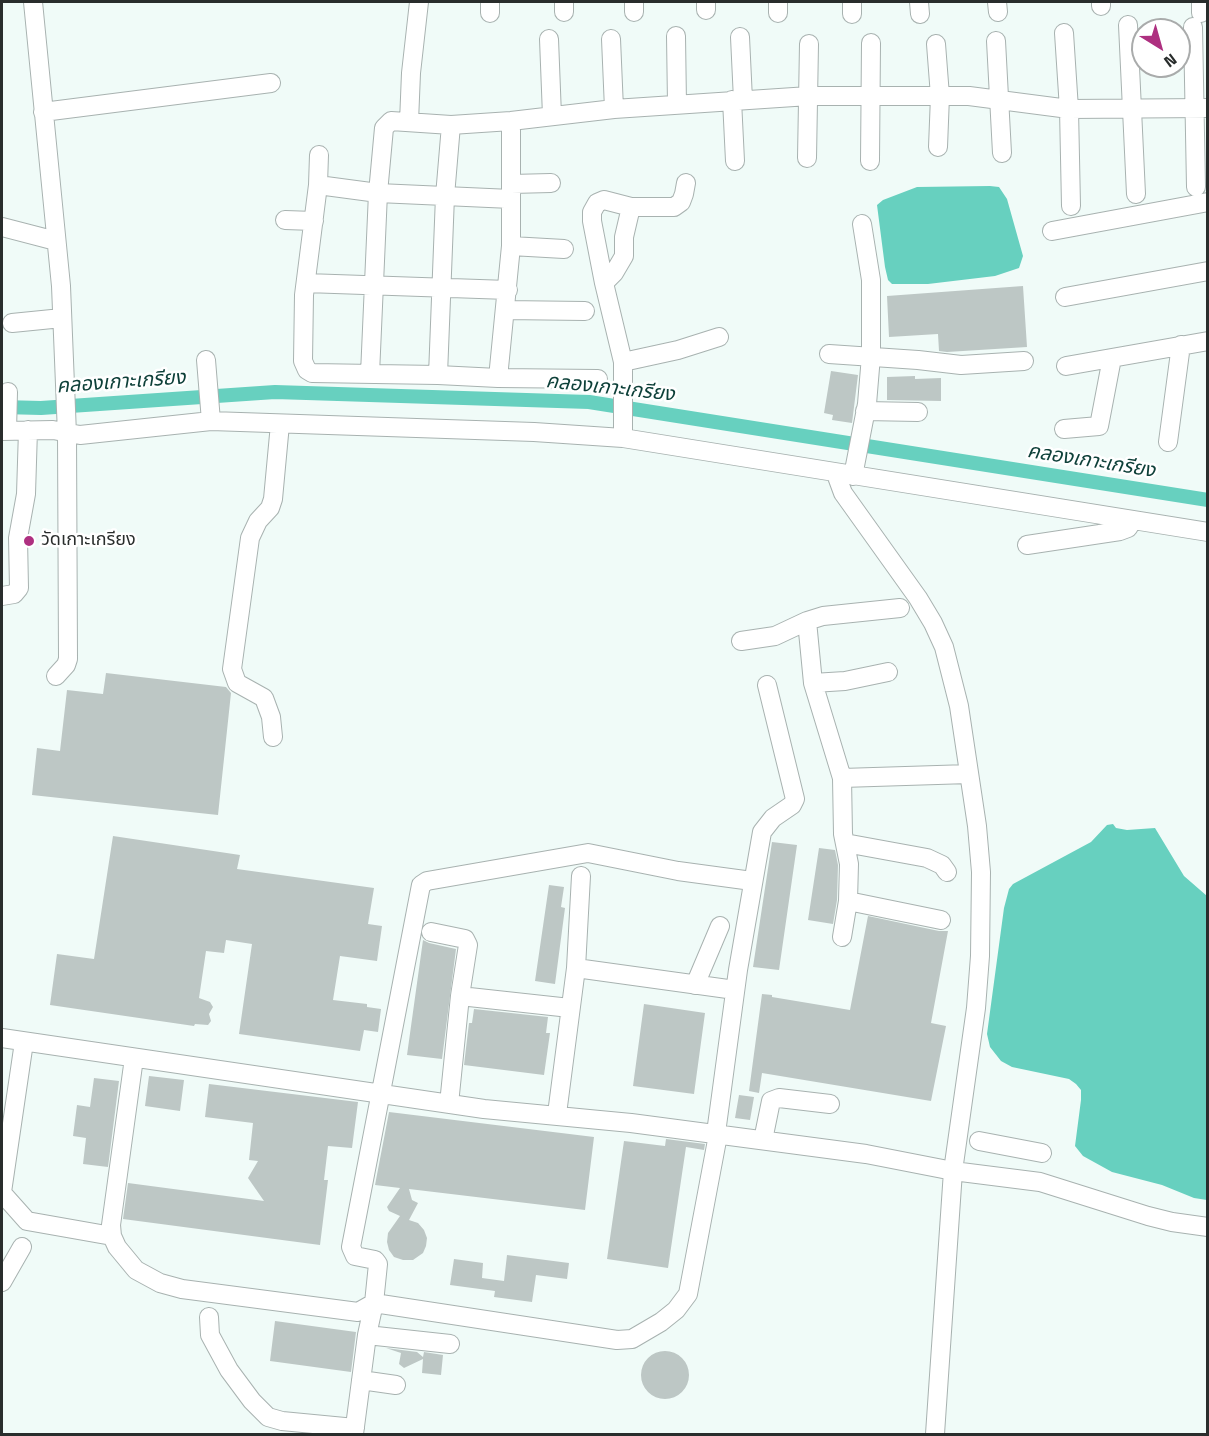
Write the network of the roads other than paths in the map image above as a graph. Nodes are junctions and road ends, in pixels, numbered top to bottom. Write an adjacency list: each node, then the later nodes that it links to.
1 (33, 2): 25 (street)
2 (419, 2): 28 (street)
3 (1198, 14): 21 (street)
4 (1128, 25): 24 (street)
5 (1064, 33): 23 (street)
6 (676, 36): 20 (street)
7 (740, 37): 19 (street)
8 (549, 39): 26 (street)
9 (611, 39): 22 (street)
10 (996, 41): 18 (street)
11 (871, 43): 16 (street)
12 (809, 44): 15 (street)
13 (936, 44): 17 (street)
14 (270, 83): 25 (street)
15 (809, 96): 16 (street); 19 (street); 33 (street)
16 (872, 96): 17 (street); 35 (street)
17 (939, 96): 18 (street); 30 (street)
18 (999, 99): 23 (street); 31 (street)
19 (737, 100): 20 (street); 34 (street)
20 (677, 104): 22 (street)
21 (1201, 108): 24 (street); 39 (street)
22 (614, 109): 26 (street)
23 (1069, 109): 24 (street); 45 (street)
24 (1131, 109): 42 (street)
25 (43, 112): 52 (street)
26 (552, 116): 27 (street)
27 (511, 121): 29 (street); 40 (street)
28 (409, 122): 29 (street); 41 (street)
29 (450, 125): 43 (street)
30 (938, 147)
31 (1002, 153)
32 (319, 155): 38 (street)
33 (807, 158)
34 (735, 161)
35 (870, 161)
36 (550, 183): 40 (street)
37 (686, 183): 46 (street)
38 (318, 185): 41 (street); 48 (street)
39 (1196, 187)
40 (511, 192): 43 (street); 53 (street)
41 (378, 193): 43 (street); 58 (street)
42 (1136, 194)
43 (445, 196): 59 (street)
44 (1208, 202): 51 (street)
45 (1071, 206)
46 (631, 207): 57 (street); 57 (street)
47 (285, 220): 48 (street)
48 (314, 221): 56 (street)
49 (862, 224): 70 (street)
50 (2, 227): 52 (street)
51 (1052, 231)
52 (56, 240): 64 (street)
53 (511, 246): 54 (street); 60 (street)
54 (564, 249)
55 (1208, 271): 61 (street)
56 (306, 283): 58 (street); 76 (street)
57 (604, 283): 74 (street)
58 (374, 286): 59 (street); 76 (street)
59 (442, 287): 60 (street); 77 (street)
60 (508, 290): 62 (street)
61 (1065, 297)
62 (505, 310): 63 (street); 78 (street)
63 (585, 311)
64 (62, 318): 65 (street); 87 (street)
65 (12, 323)
66 (719, 338): 74 (street)
67 (1208, 340): 68 (street)
68 (1181, 345): 71 (street); 90 (street)
69 (829, 354): 70 (street)
70 (871, 356): 73 (street); 81 (street)
71 (1112, 358): 75 (street); 88 (street)
72 (206, 360): 83 (street)
73 (1024, 361)
74 (623, 362): 84 (street)
75 (1066, 366)
76 (370, 374): 77 (street)
77 (438, 375): 78 (street)
78 (498, 378): 79 (street)
79 (598, 379)
80 (8, 397): 86 (street)
81 (866, 411): 82 (street); 91 (street)
82 (918, 412)
83 (210, 416): 85 (street); 87 (street)
84 (623, 421): 85 (street); 91 (street)
85 (280, 424): 104 (street)
86 (5, 428): 89 (street)
87 (67, 428): 89 (street); 101 (street)
88 (1064, 429)
89 (28, 430): 94 (street)
90 (1168, 442)
91 (848, 472): 92 (street); 105 (street)
92 (1133, 520): 93 (street); 95 (street)
93 (1208, 532)
94 (10, 539): 96 (street)
95 (1027, 545)
96 (2, 596)
97 (900, 608): 98 (street)
98 (807, 621): 99 (street); 102 (street)
99 (741, 641)
100 (888, 672): 102 (street)
101 (56, 676)
102 (813, 683): 106 (street)
103 (767, 685): 110 (street)
104 (273, 737)
105 (969, 774): 106 (street); 133 (street)
106 (842, 778): 107 (street)
107 (845, 843): 108 (street); 111 (street)
108 (947, 872)
109 (581, 876): 116 (street)
110 (752, 881): 118 (street); 124 (street)
111 (848, 902): 112 (street); 115 (street)
112 (941, 920)
113 (720, 926): 117 (street)
114 (431, 932): 119 (street)
115 (842, 936)
116 (576, 968): 117 (street); 120 (street)
117 (695, 985): 118 (street)
118 (735, 990): 128 (street)
119 (460, 996): 120 (street); 125 (street)
120 (570, 1008): 127 (street)
121 (2, 1038): 122 (street)
122 (24, 1042): 123 (street); 135 (street)
123 (134, 1058): 124 (street); 137 (street)
124 (380, 1094): 125 (street); 140 (street)
125 (449, 1104): 127 (street)
126 (830, 1104): 129 (street)
127 (557, 1114): 128 (street)
128 (717, 1134): 129 (street); 140 (street)
129 (763, 1140): 133 (street)
130 (979, 1141): 131 (street)
131 (1021, 1149): 132 (street); 134 (street)
132 (1042, 1154)
133 (953, 1171): 134 (street); 147 (street)
134 (1019, 1180): 136 (street)
135 (2, 1192): 137 (street)
136 (1208, 1227)
137 (112, 1236): 140 (street)
138 (22, 1247): 139 (street)
139 (2, 1282)
140 (374, 1303): 142 (street)
141 (209, 1317): 146 (street)
142 (367, 1335): 143 (street); 144 (street)
143 (450, 1344)
144 (361, 1380): 145 (street); 146 (street)
145 (396, 1385)
146 (354, 1431)
147 (935, 1434)

